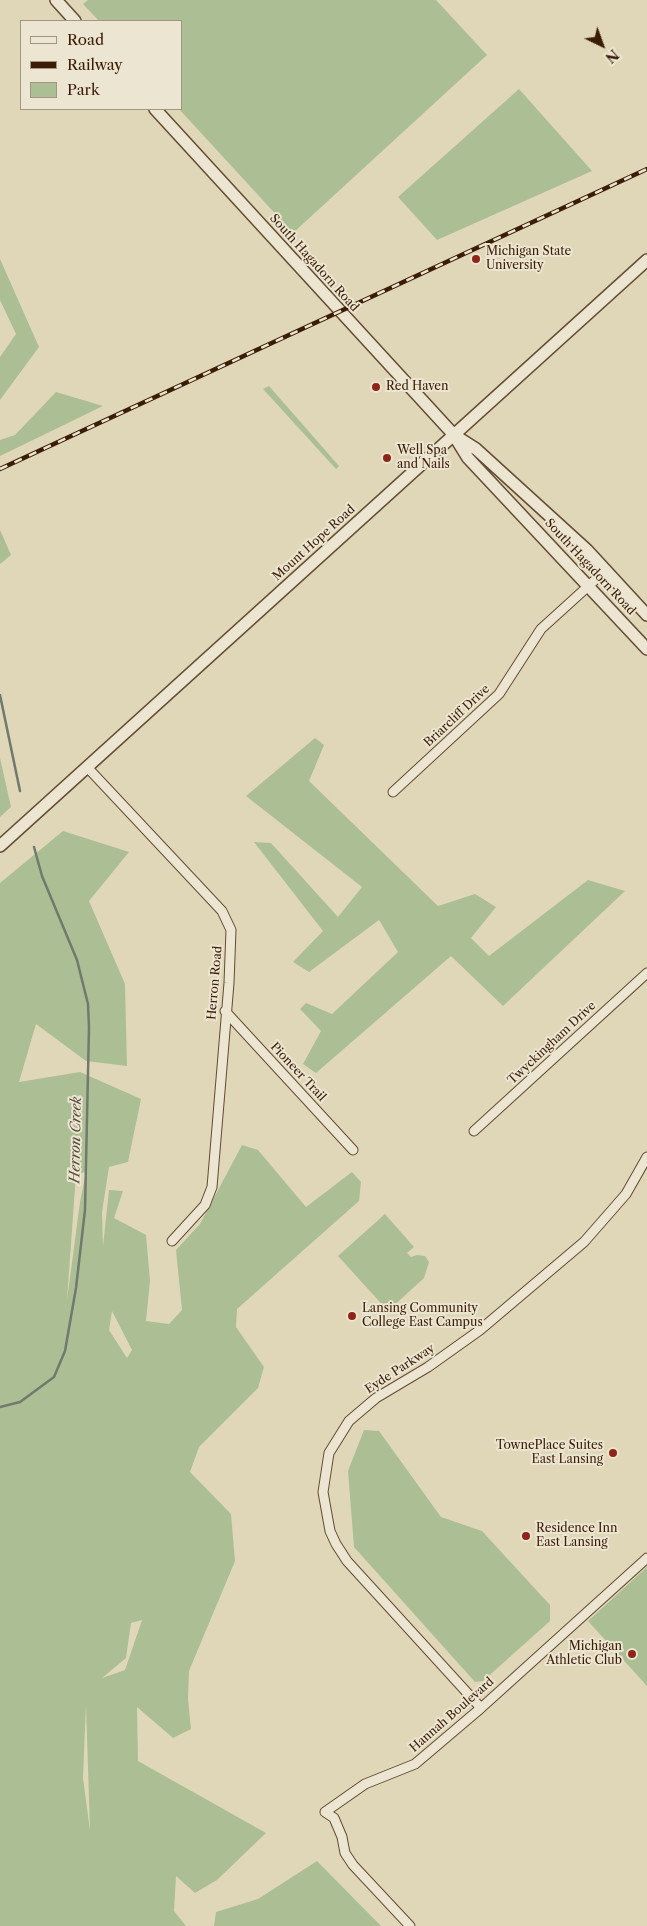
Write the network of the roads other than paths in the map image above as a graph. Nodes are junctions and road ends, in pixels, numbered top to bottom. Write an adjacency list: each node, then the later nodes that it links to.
1 (56, 0): 2 (street)
2 (74, 20)
3 (156, 110): 5 (street, South Hagadorn Road)
4 (647, 260): 5 (street, Mount Hope Road)
5 (454, 435): 6 (street, South Hagadorn Road); 7 (street, South Hagadorn Road); 10 (street, Mount Hope Road)
6 (606, 570): 7 (street, Briarcliff Drive); 8 (street, South Hagadorn Road)
7 (588, 585): 9 (street, South Hagadorn Road); 11 (street, Briarcliff Drive)
8 (647, 615)
9 (647, 649)
10 (87, 766): 12 (street, Mount Hope Road); 14 (street, Herron Road)
11 (393, 792)
12 (0, 846)
13 (647, 973): 15 (street, Twyckingham Drive)
14 (225, 1011): 16 (street, Pioneer Trail); 18 (street, Herron Road)
15 (474, 1131)
16 (353, 1150)
17 (647, 1157): 20 (street, Eyde Parkway)
18 (172, 1241)
19 (647, 1558): 20 (street, Hannah Boulevard)
20 (480, 1708): 21 (street, Hannah Boulevard)
21 (410, 1926)

